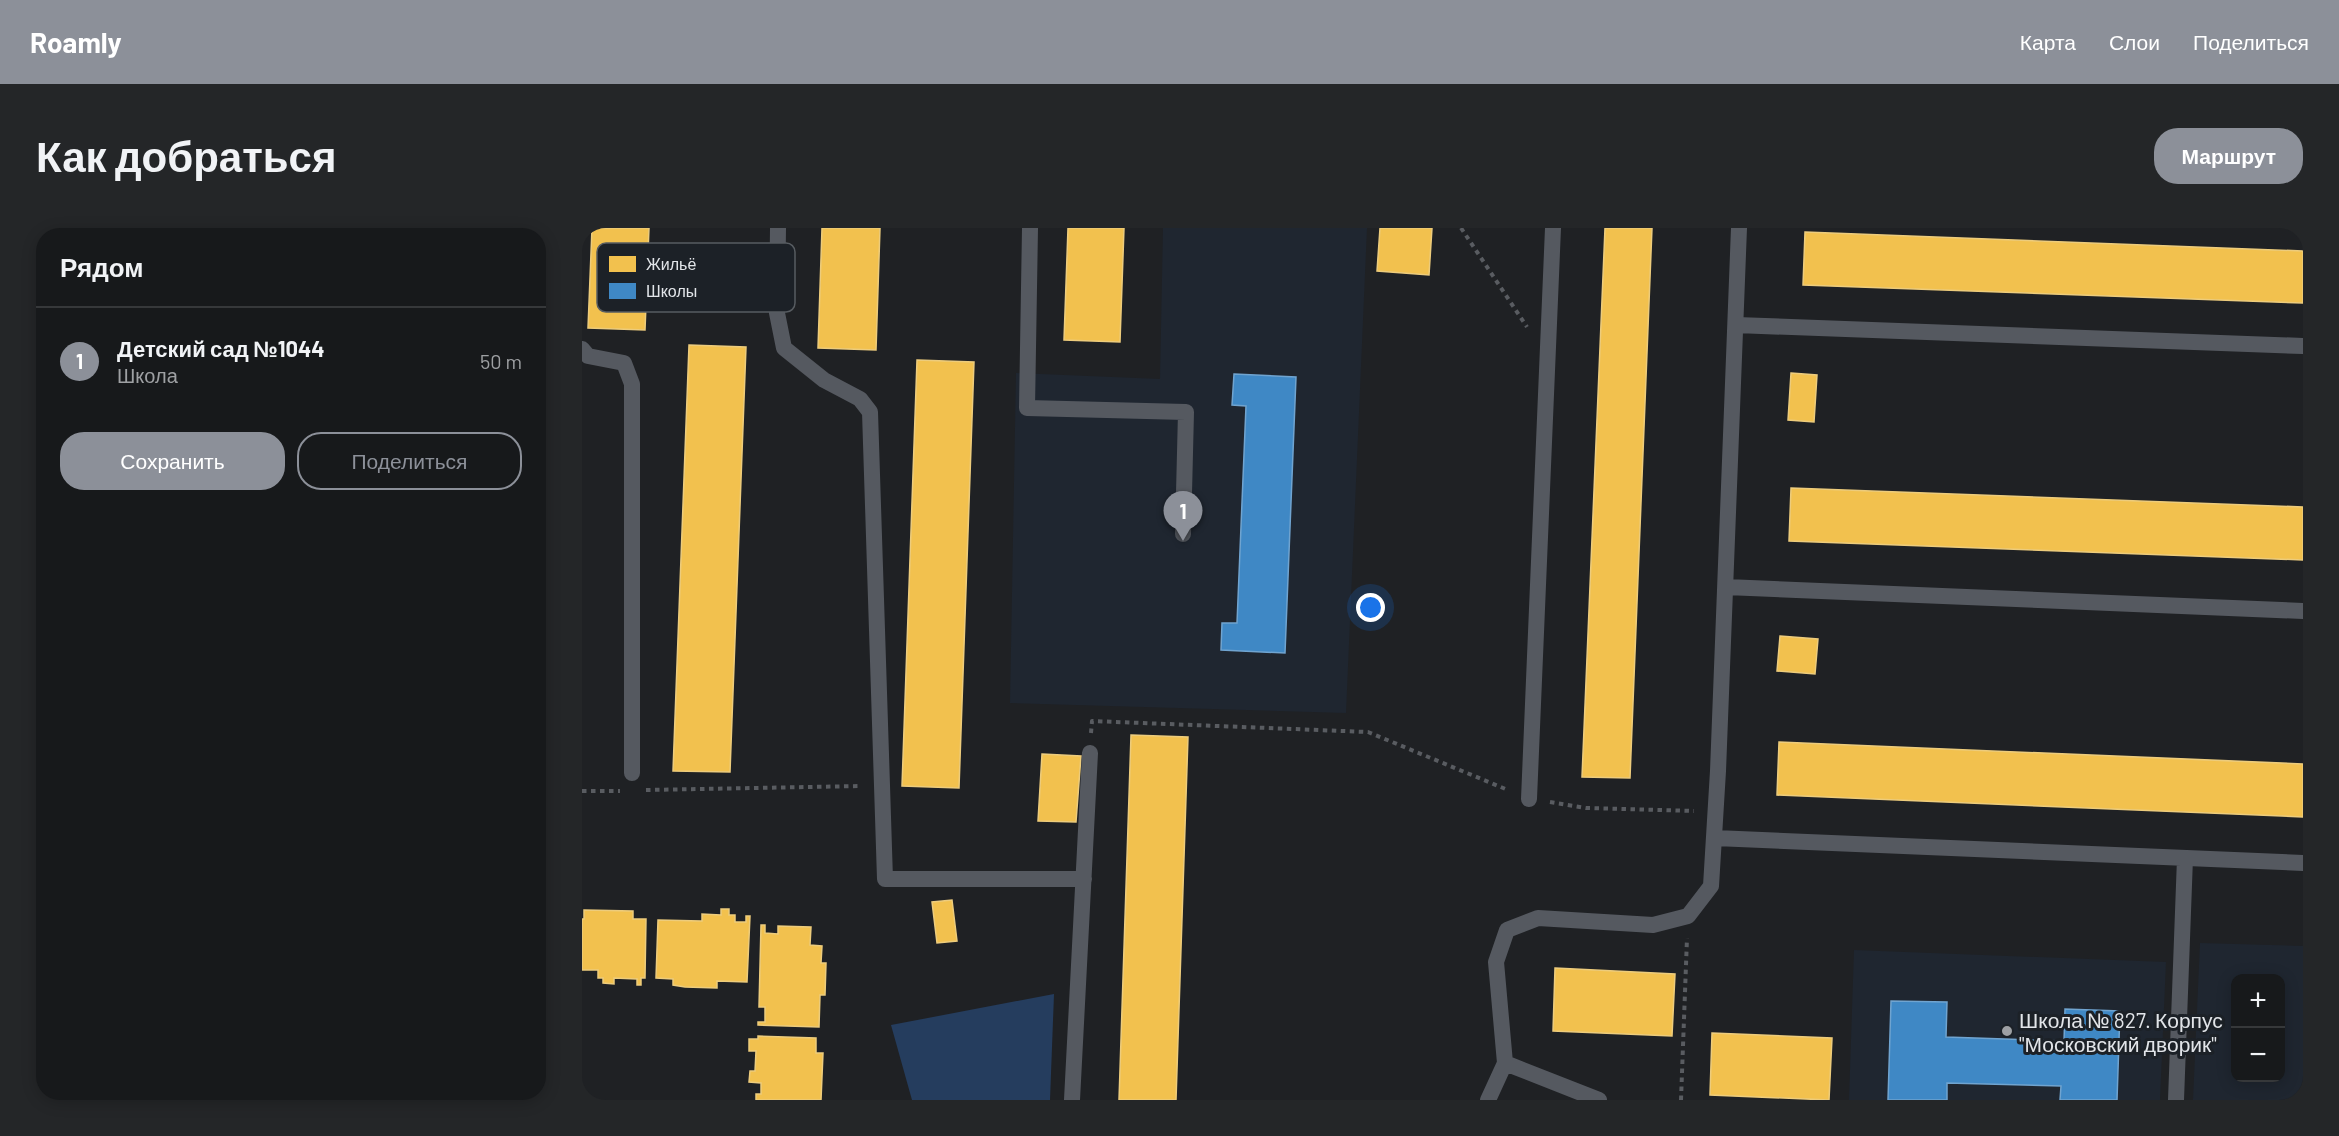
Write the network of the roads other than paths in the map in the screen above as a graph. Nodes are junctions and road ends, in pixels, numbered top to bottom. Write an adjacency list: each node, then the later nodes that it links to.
1 (778, 228): 5 (lane)
2 (1030, 228): 10 (lane)
3 (1553, 228): 15 (lane)
4 (1739, 228): 7 (lane)
5 (778, 243)
6 (777, 312): 19 (lane)
7 (1736, 325): 8 (lane); 11 (lane)
8 (2303, 346)
9 (582, 349): 14 (lane)
10 (1183, 534)
11 (1726, 586): 12 (lane); 16 (lane)
12 (2303, 611)
13 (1090, 753): 19 (lane)
14 (632, 773)
15 (1529, 799)
16 (1715, 838): 17 (lane); 20 (lane)
17 (2186, 858): 18 (lane); 24 (lane)
18 (2303, 862)
19 (1084, 879): 21 (lane)
20 (1505, 1063): 22 (lane); 23 (lane)
21 (1072, 1100)
22 (1488, 1100)
23 (1599, 1100)
24 (2176, 1100)

